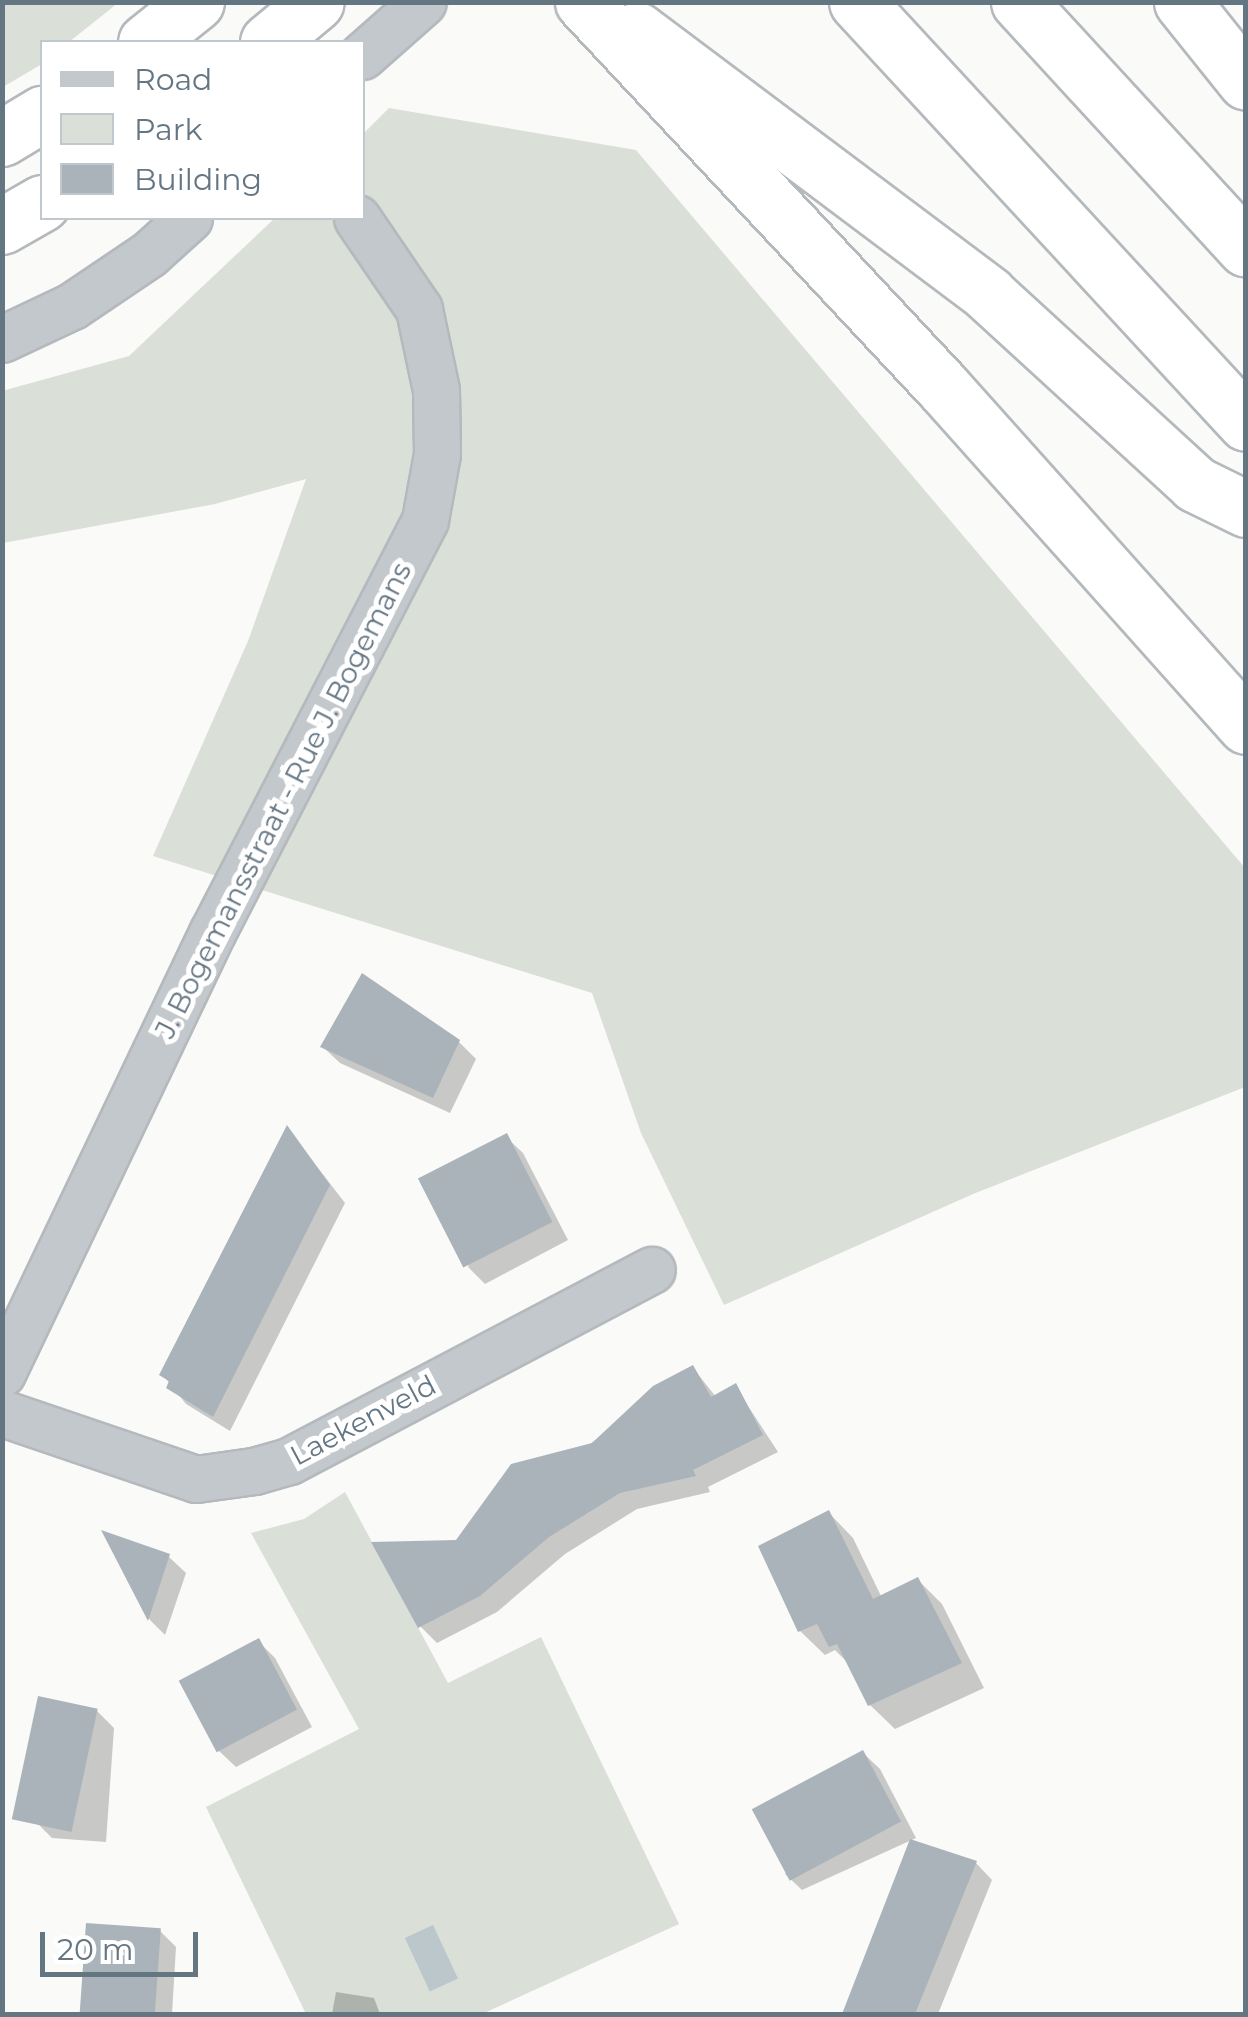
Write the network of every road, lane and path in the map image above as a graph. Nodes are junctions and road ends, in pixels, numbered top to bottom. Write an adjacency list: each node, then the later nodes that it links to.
1 (196, 2): 9 (highway)
2 (316, 2): 10 (highway)
3 (424, 2): 11 (street)
4 (584, 2): 23 (highway)
5 (598, 2): 22 (highway)
6 (857, 2): 21 (highway)
7 (1019, 2): 19 (highway)
8 (1182, 2): 12 (highway)
9 (148, 40)
10 (270, 40)
11 (365, 54)
12 (1246, 82)
13 (40, 115): 14 (highway)
14 (2, 138)
15 (40, 204): 18 (highway)
16 (187, 220): 20 (street)
17 (358, 220): 25 (street, J. Bogemansstraat - Rue J. Bogemans)
18 (2, 226)
19 (1246, 249)
20 (2, 339)
21 (1246, 424)
22 (1246, 508)
23 (1246, 726)
24 (652, 1270): 26 (street, Laekenveld)
25 (2, 1373)
26 (2, 1413)

